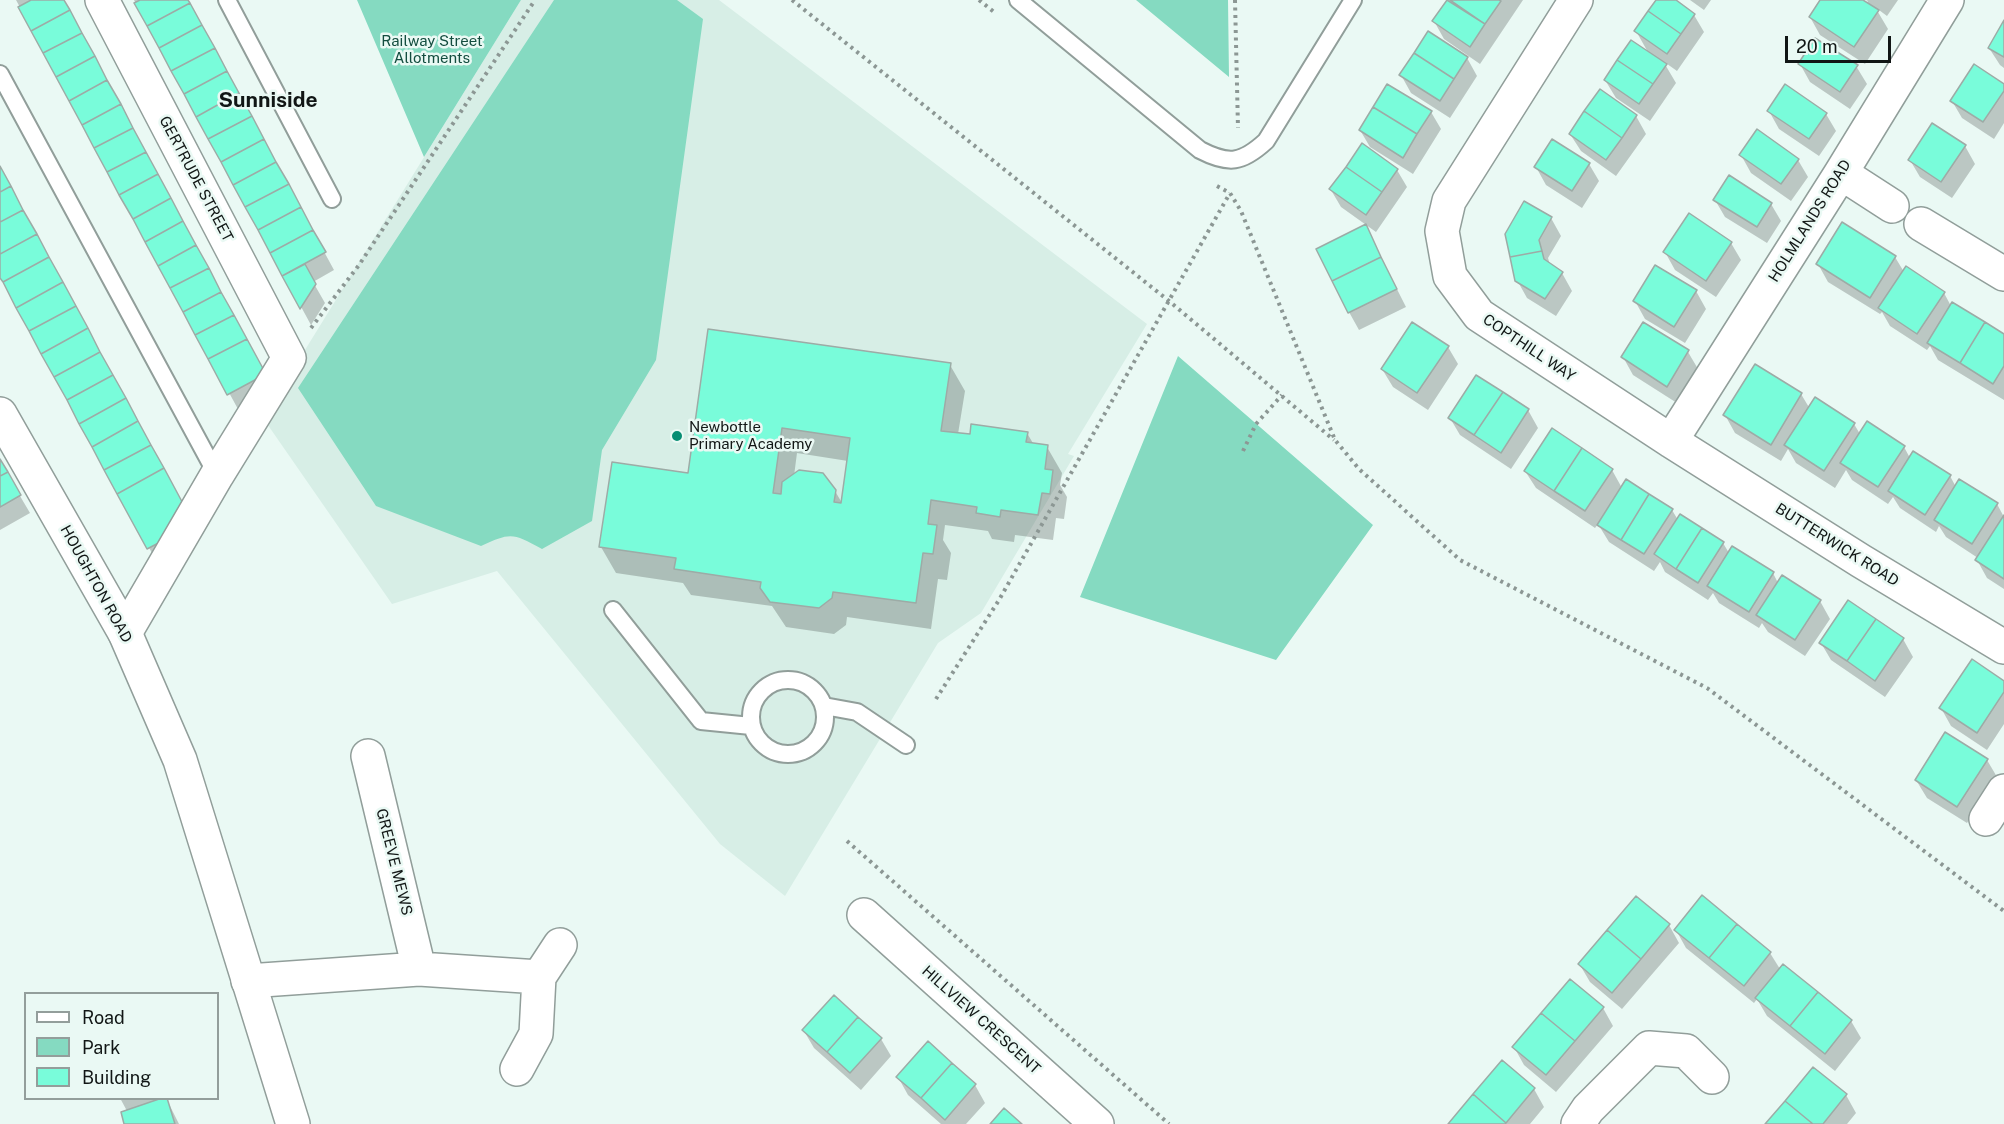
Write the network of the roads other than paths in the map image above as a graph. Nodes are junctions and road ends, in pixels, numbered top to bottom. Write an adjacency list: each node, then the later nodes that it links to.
1 (102, 0): 15 (street, GERTRUDE STREET)
2 (227, 0): 9 (lane)
3 (1018, 0): 4 (lane)
4 (1353, 0)
5 (1576, 0): 14 (street, COPTHILL WAY)
6 (1947, 0): 8 (street, HOLMLANDS ROAD)
7 (0, 74): 15 (lane)
8 (1841, 173): 10 (street); 14 (street, HOLMLANDS ROAD)
9 (332, 200)
10 (1892, 206)
11 (1921, 224): 12 (street)
12 (2003, 271)
13 (0, 414): 17 (street, HOUGHTON ROAD)
14 (1671, 441): 18 (street, BUTTERWICK ROAD)
15 (217, 475): 17 (street)
16 (613, 610): 20 (lane)
17 (125, 633): 29 (street, HOUGHTON ROAD)
18 (2004, 647)
19 (824, 706): 20 (lane); 20 (lane); 21 (lane)
20 (752, 726)
21 (906, 745)
22 (368, 756): 27 (street, GREEVE MEWS)
23 (2004, 790): 24 (street)
24 (1986, 819)
25 (864, 915): 33 (street, HILLVIEW CRESCENT)
26 (560, 945): 28 (street)
27 (419, 969): 28 (street); 29 (street)
28 (539, 977): 30 (street)
29 (248, 981): 32 (street, HOUGHTON ROAD)
30 (517, 1070)
31 (1712, 1077): 34 (street)
32 (293, 1124)
33 (1097, 1124)
34 (1578, 1124)

